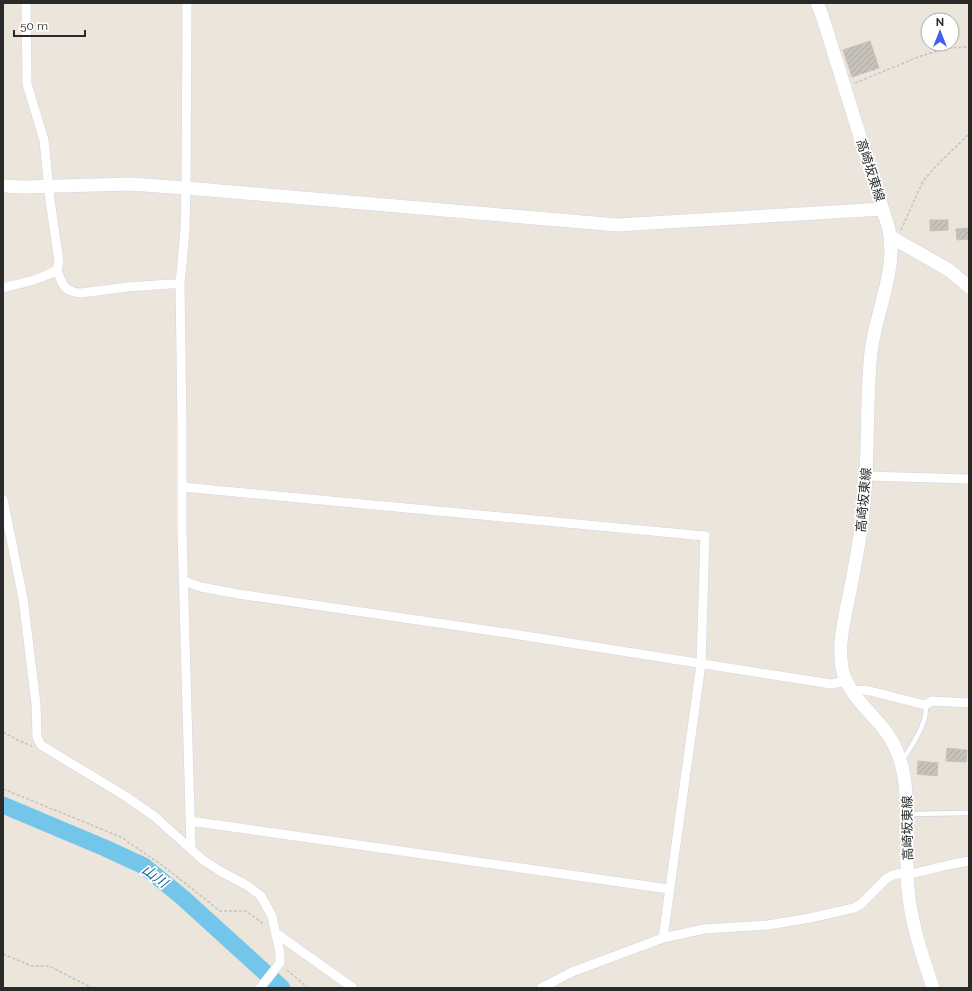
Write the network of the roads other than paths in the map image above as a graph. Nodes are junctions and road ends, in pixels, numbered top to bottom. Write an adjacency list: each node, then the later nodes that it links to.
1 (26, 3): 5 (street)
2 (187, 3): 6 (street)
3 (817, 3): 7 (main road, 高崎坂東線)
4 (3, 186): 5 (main road)
5 (48, 187): 6 (main road); 9 (street)
6 (186, 188): 7 (main road); 10 (street)
7 (883, 209): 8 (main road, 高崎坂東線)
8 (891, 237): 11 (main road); 13 (main road, 高崎坂東線)
9 (57, 270): 10 (street); 12 (street)
10 (180, 284): 15 (street)
11 (969, 287)
12 (3, 288)
13 (866, 476): 14 (street); 19 (main road, 高崎坂東線)
14 (969, 479)
15 (182, 487): 17 (street); 18 (street)
16 (3, 499): 26 (street)
17 (184, 581): 18 (street); 25 (street)
18 (700, 664): 19 (street); 29 (street)
19 (849, 686): 21 (street); 22 (main road, 高崎坂東線)
20 (969, 703): 21 (street)
21 (925, 705): 22 (lane)
22 (901, 762): 24 (main road, 高崎坂東線)
23 (969, 813): 24 (lane)
24 (907, 814): 28 (main road, 高崎坂東線)
25 (190, 821): 26 (street); 29 (street)
26 (191, 849): 30 (street)
27 (969, 861): 28 (street)
28 (907, 874): 31 (street); 32 (main road, 高崎坂東線)
29 (669, 889): 31 (street)
30 (277, 934): 33 (street); 34 (street)
31 (663, 938): 35 (street)
32 (935, 986)
33 (260, 988)
34 (353, 988)
35 (541, 988)

